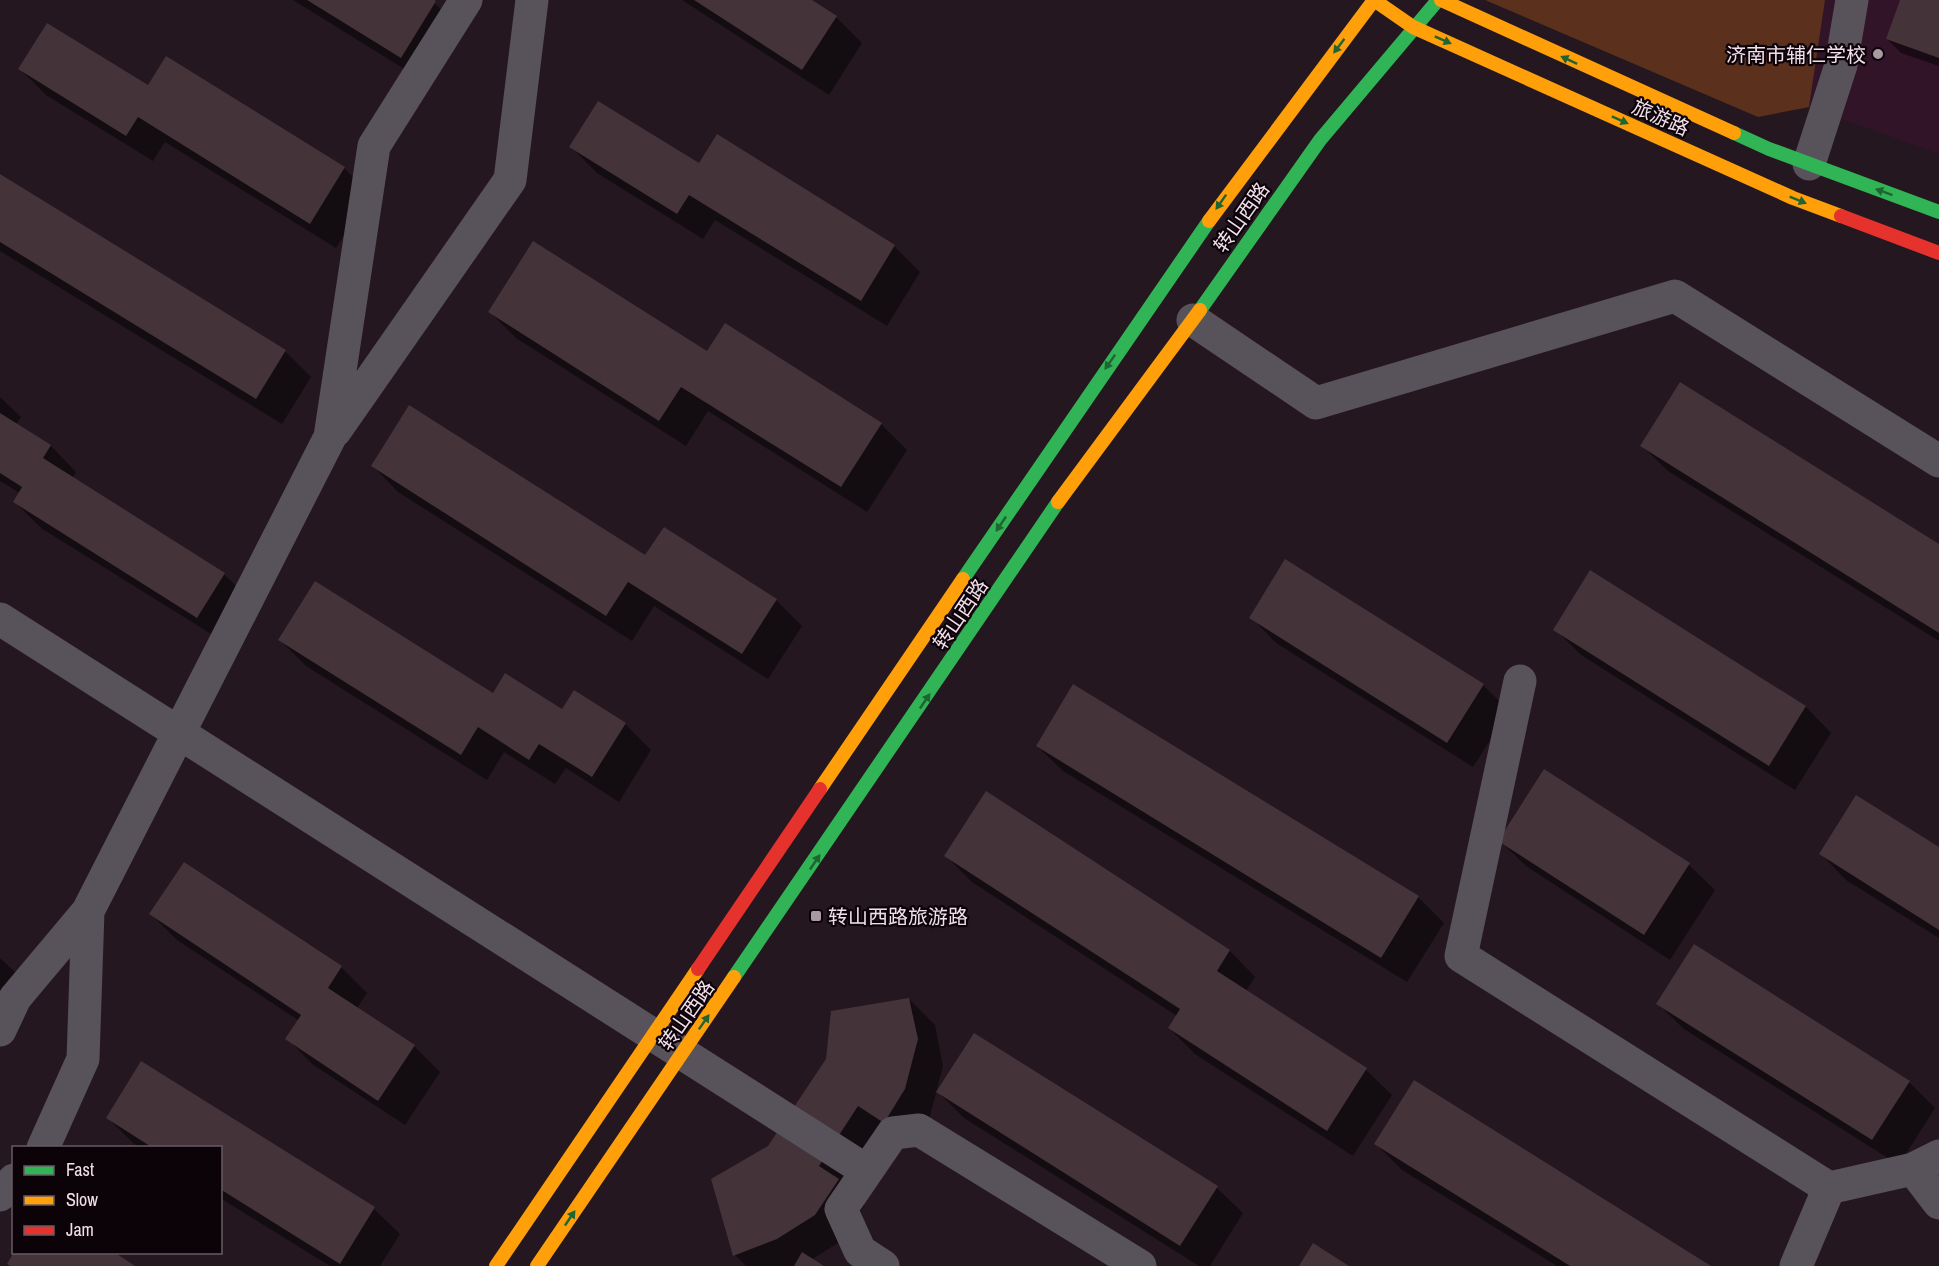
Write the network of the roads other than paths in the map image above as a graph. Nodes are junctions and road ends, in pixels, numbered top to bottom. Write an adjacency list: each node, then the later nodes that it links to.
1 (465, 0): 11 (street)
2 (532, 0): 11 (street)
3 (1374, 0): 6 (main road, 旅游路); 18 (main road, 转山西路, one-way to 18)
4 (1439, 0): 6 (main road, 转山西路); 7 (main road, 旅游路, one-way to 4)
5 (1852, 0): 7 (street)
6 (1413, 27): 9 (main road, 旅游路, one-way to 9); 10 (main road, 转山西路)
7 (1809, 164): 8 (main road, 旅游路, one-way to 7)
8 (1939, 212)
9 (1939, 253)
10 (1193, 320): 12 (street); 19 (main road, 转山西路, one-way to 10)
11 (330, 437): 15 (street)
12 (1939, 461)
13 (0, 619): 15 (street)
14 (1520, 681): 24 (street)
15 (179, 733): 16 (street); 18 (street)
16 (87, 911): 17 (street); 20 (street)
17 (0, 1030)
18 (653, 1034): 19 (street); 27 (main road, 转山西路)
19 (684, 1053): 22 (street); 28 (main road, 转山西路, one-way to 19)
20 (44, 1146)
21 (1926, 1162): 24 (street); 26 (street)
22 (867, 1171): 29 (street); 30 (street)
23 (12, 1182): 25 (street)
24 (1829, 1188): 31 (street)
25 (0, 1195)
26 (1939, 1203)
27 (496, 1266)
28 (537, 1266)
29 (883, 1266)
30 (1140, 1266)
31 (1796, 1266)

